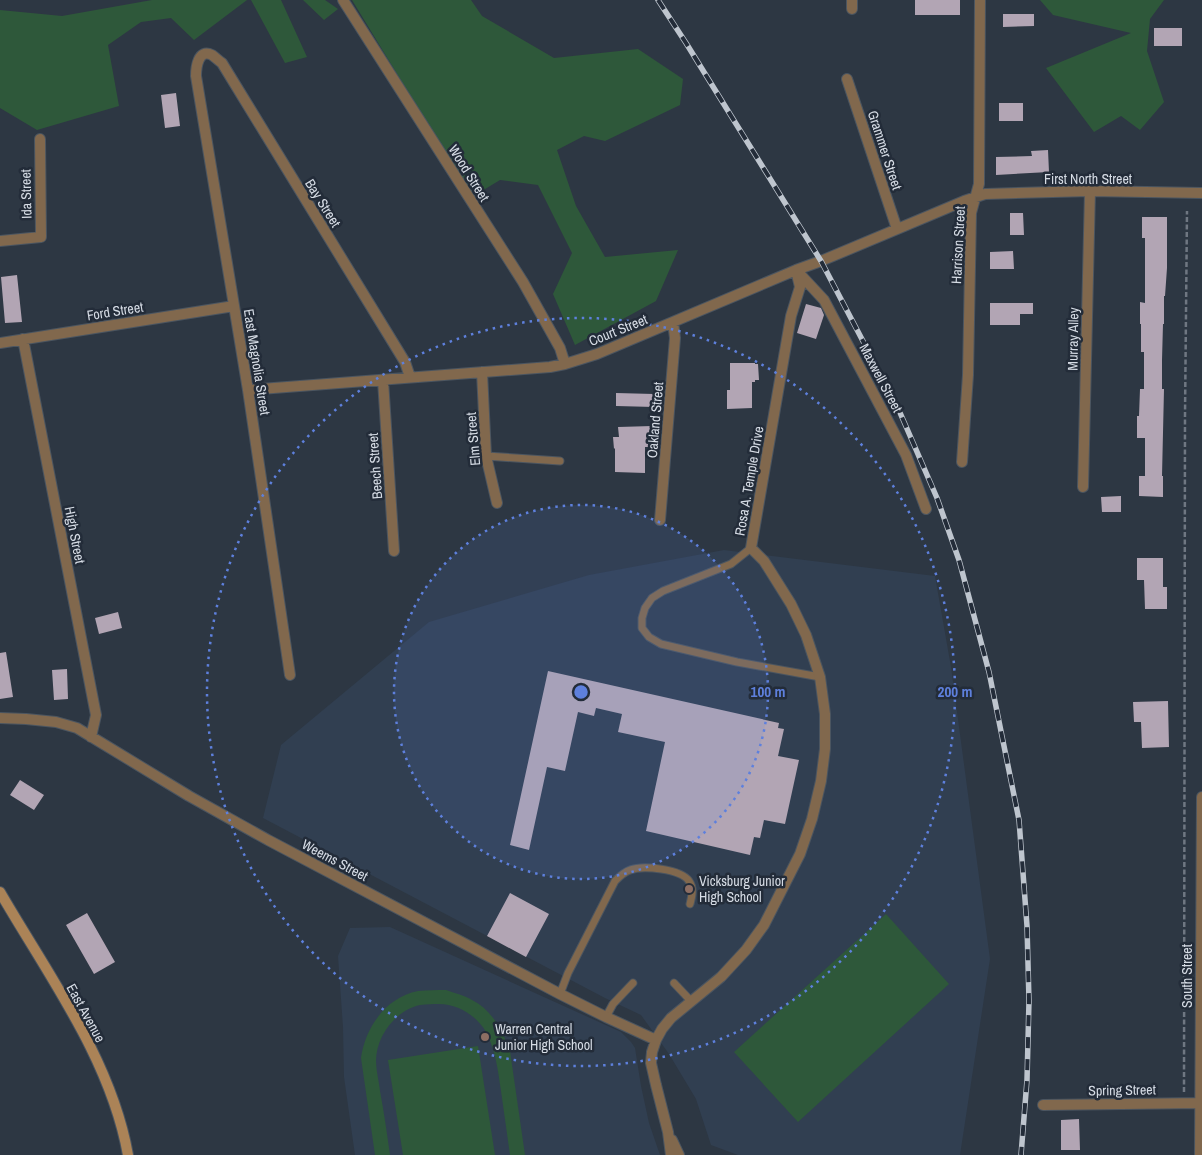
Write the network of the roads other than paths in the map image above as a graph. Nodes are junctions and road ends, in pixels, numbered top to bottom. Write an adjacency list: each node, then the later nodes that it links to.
1 (343, 0): 16 (street, Wood Street)
2 (980, 0): 8 (street, Harrison Street)
3 (202, 55): 12 (street, East Magnolia Street); 18 (street, Bay Street)
4 (847, 80): 9 (street, Grammer Street)
5 (40, 139): 10 (street, Ida Street)
6 (1090, 192): 7 (street, First North Street); 8 (street, First North Street); 24 (street, Murray Alley)
7 (1202, 193)
8 (976, 197): 9 (street, Court Street); 23 (street, Harrison Street)
9 (896, 229): 11 (street, Court Street)
10 (0, 241)
11 (796, 270): 13 (street, Court Street); 26 (street, Maxwell Street); 28 (street, Rosa A. Temple Drive)
12 (234, 306): 14 (street, Ford Street); 20 (street, East Magnolia Street)
13 (673, 322): 16 (street, Court Street); 27 (street, Oakland Street)
14 (23, 339): 15 (street, Ford Street); 33 (street, High Street)
15 (0, 343)
16 (565, 364): 17 (street, Court Street)
17 (482, 372): 18 (street, Court Street); 21 (street, Elm Street)
18 (410, 377): 19 (street, Court Street)
19 (383, 380): 20 (street, Court Street); 29 (street, Beech Street)
20 (248, 390): 30 (street, East Magnolia Street)
21 (486, 456): 22 (lane); 25 (street, Elm Street)
22 (560, 461)
23 (962, 462)
24 (1083, 487)
25 (497, 503)
26 (926, 509)
27 (660, 520)
28 (751, 548): 31 (street, Rosa A. Temple Drive); 31 (lane)
29 (394, 551)
30 (290, 675)
31 (820, 677): 40 (street, Rosa A. Temple Drive)
32 (0, 718): 33 (street, Weems Street)
33 (91, 737): 39 (street, Weems Street)
34 (1202, 797): 43 (street, South Street)
35 (0, 892): 46 (street, East Avenue)
36 (690, 904): 39 (lane)
37 (674, 983): 40 (lane)
38 (633, 984): 41 (lane)
39 (560, 994): 41 (street, Weems Street)
40 (691, 1001): 42 (street, Rosa A. Temple Drive)
41 (606, 1017): 42 (street, Weems Street)
42 (656, 1040): 45 (street, Rosa A. Temple Drive)
43 (1201, 1103): 44 (street, Spring Street); 49 (street, South Street)
44 (1043, 1105)
45 (668, 1132): 47 (street, Rosa A. Temple Drive); 48 (street, Rosa A. Temple Drive)
46 (128, 1155)
47 (671, 1155)
48 (680, 1155)
49 (1200, 1155)

